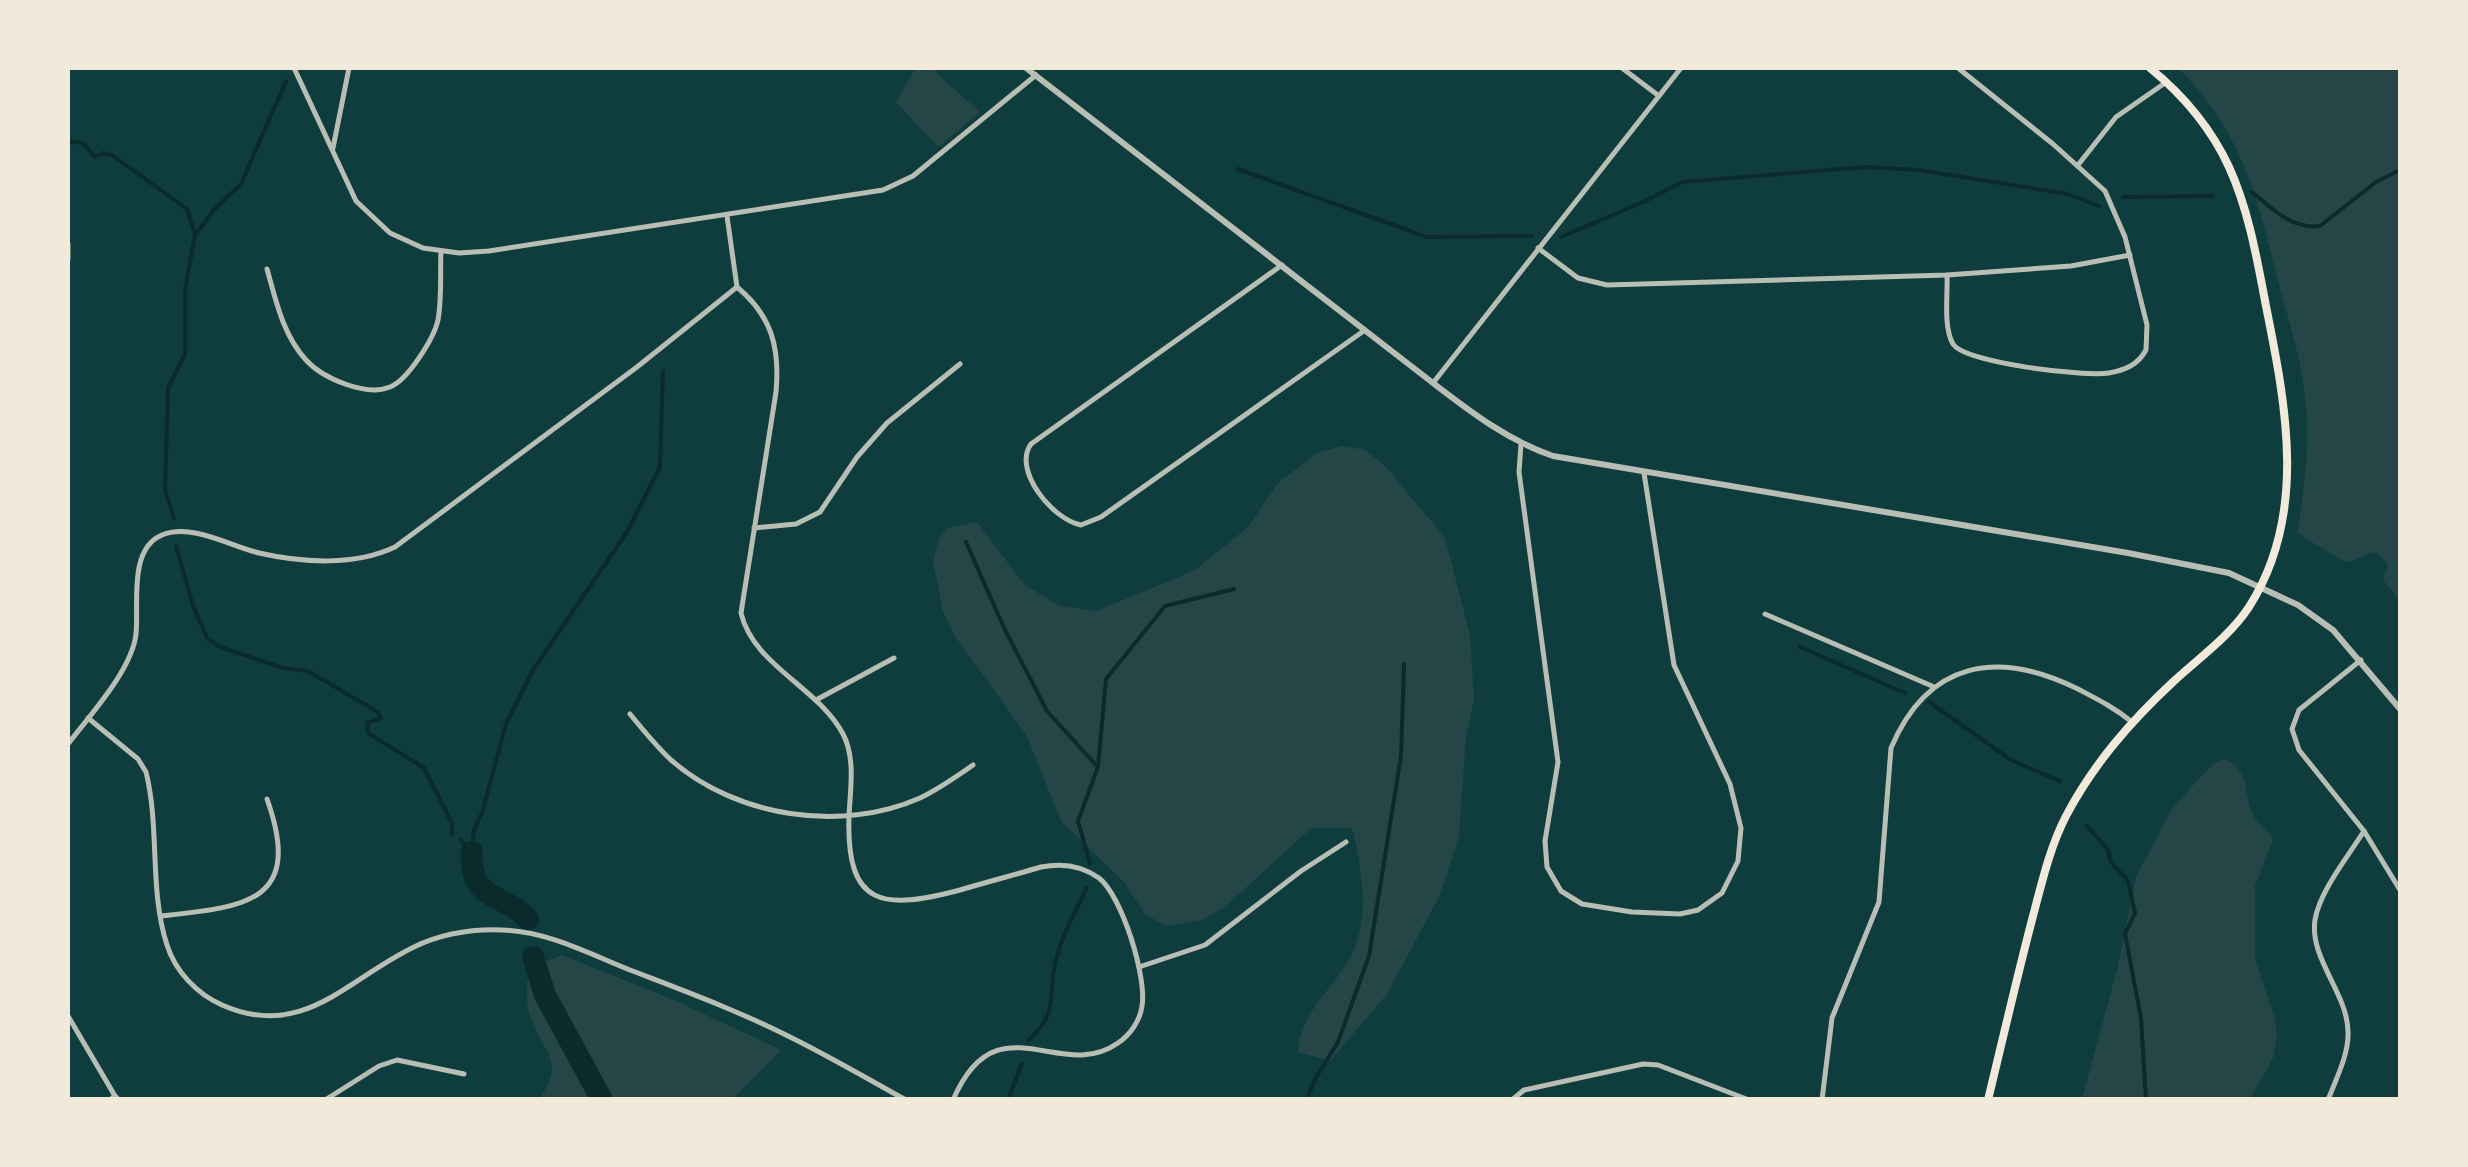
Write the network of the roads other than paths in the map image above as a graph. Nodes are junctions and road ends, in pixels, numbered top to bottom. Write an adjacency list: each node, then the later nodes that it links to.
1 (294, 68): 11 (street)
2 (349, 68): 11 (street)
3 (1026, 68): 8 (street)
4 (1622, 68): 10 (street)
5 (1682, 68): 10 (street)
6 (1958, 68): 12 (street)
7 (2150, 68): 9 (main road)
8 (1036, 75): 13 (street); 19 (street)
9 (2167, 81): 12 (street); 29 (main road)
10 (1659, 96): 15 (street)
11 (332, 150): 16 (street)
12 (2078, 166): 17 (street)
13 (727, 216): 16 (street); 22 (street)
14 (68, 244): 18 (street)
15 (1538, 248): 21 (street); 25 (street)
16 (441, 251): 20 (street)
17 (2130, 255): 21 (street); 21 (street)
18 (68, 258)
19 (1282, 265): 23 (street); 23 (street)
20 (267, 270)
21 (1947, 275)
22 (736, 287): 28 (street); 37 (street)
23 (1364, 330): 25 (street)
24 (960, 364): 28 (street)
25 (1433, 384): 26 (street)
26 (1522, 444): 27 (street); 27 (street)
27 (1644, 473): 29 (street)
28 (754, 528): 34 (street)
29 (2260, 586): 32 (street); 38 (main road)
30 (1765, 614): 33 (street)
31 (894, 658): 34 (street)
32 (2360, 660): 35 (street); 43 (street)
33 (1932, 686): 38 (street); 56 (street)
34 (816, 700): 42 (street)
35 (2400, 710)
36 (630, 714): 42 (street)
37 (88, 718): 39 (street); 46 (street)
38 (2132, 722): 57 (main road)
39 (68, 744)
40 (973, 765): 42 (street)
41 (267, 799): 46 (street)
42 (849, 816): 47 (street)
43 (2364, 831): 45 (street); 58 (street)
44 (1346, 842): 47 (street)
45 (2400, 890)
46 (160, 916): 52 (street)
47 (1139, 967): 53 (street)
48 (68, 1016): 50 (street)
49 (464, 1074): 51 (street)
50 (114, 1098)
51 (325, 1100)
52 (906, 1100)
53 (954, 1100)
54 (1512, 1100): 55 (street)
55 (1748, 1100)
56 (1822, 1100)
57 (1988, 1100)
58 (2328, 1100)

